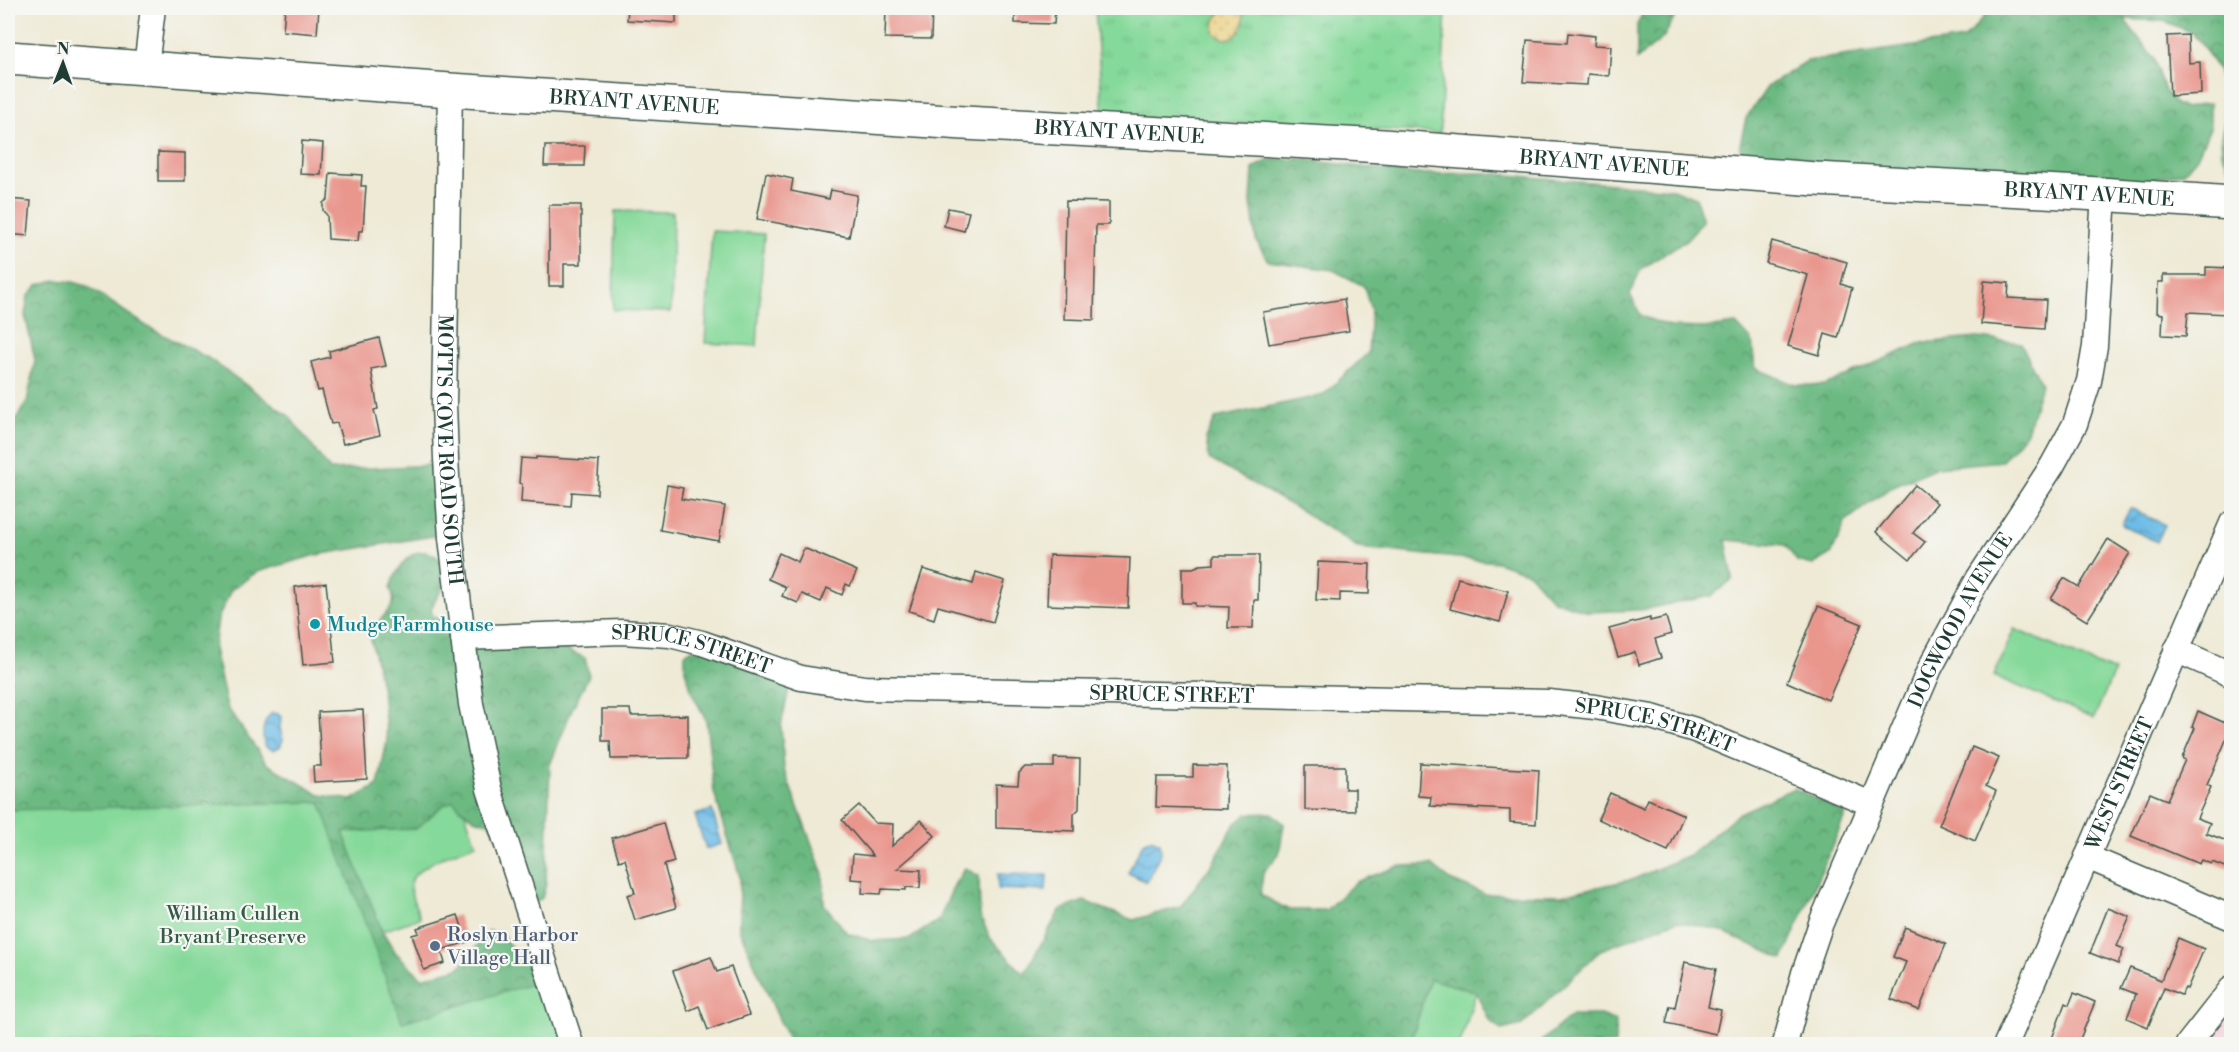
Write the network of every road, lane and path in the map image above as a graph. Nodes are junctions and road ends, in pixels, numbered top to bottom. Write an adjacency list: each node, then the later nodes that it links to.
1 (153, 8): 3 (street)
2 (8, 58): 3 (main road, BRYANT AVENUE)
3 (146, 67): 4 (main road, BRYANT AVENUE)
4 (450, 90): 5 (main road, BRYANT AVENUE); 8 (street, MOTTS COVE ROAD SOUTH)
5 (2104, 194): 6 (main road, BRYANT AVENUE); 11 (street, DOGWOOD AVENUE)
6 (2232, 203)
7 (2232, 523): 9 (street, WEST STREET)
8 (464, 638): 11 (street, SPRUCE STREET); 15 (street, MOTTS COVE ROAD SOUTH)
9 (2176, 650): 10 (street); 12 (street, WEST STREET)
10 (2232, 675)
11 (1871, 804): 16 (street, DOGWOOD AVENUE)
12 (2087, 857): 13 (street); 17 (street, WEST STREET)
13 (2232, 918)
14 (2232, 988): 18 (street)
15 (572, 1044)
16 (1785, 1044)
17 (2006, 1044)
18 (2188, 1044)

